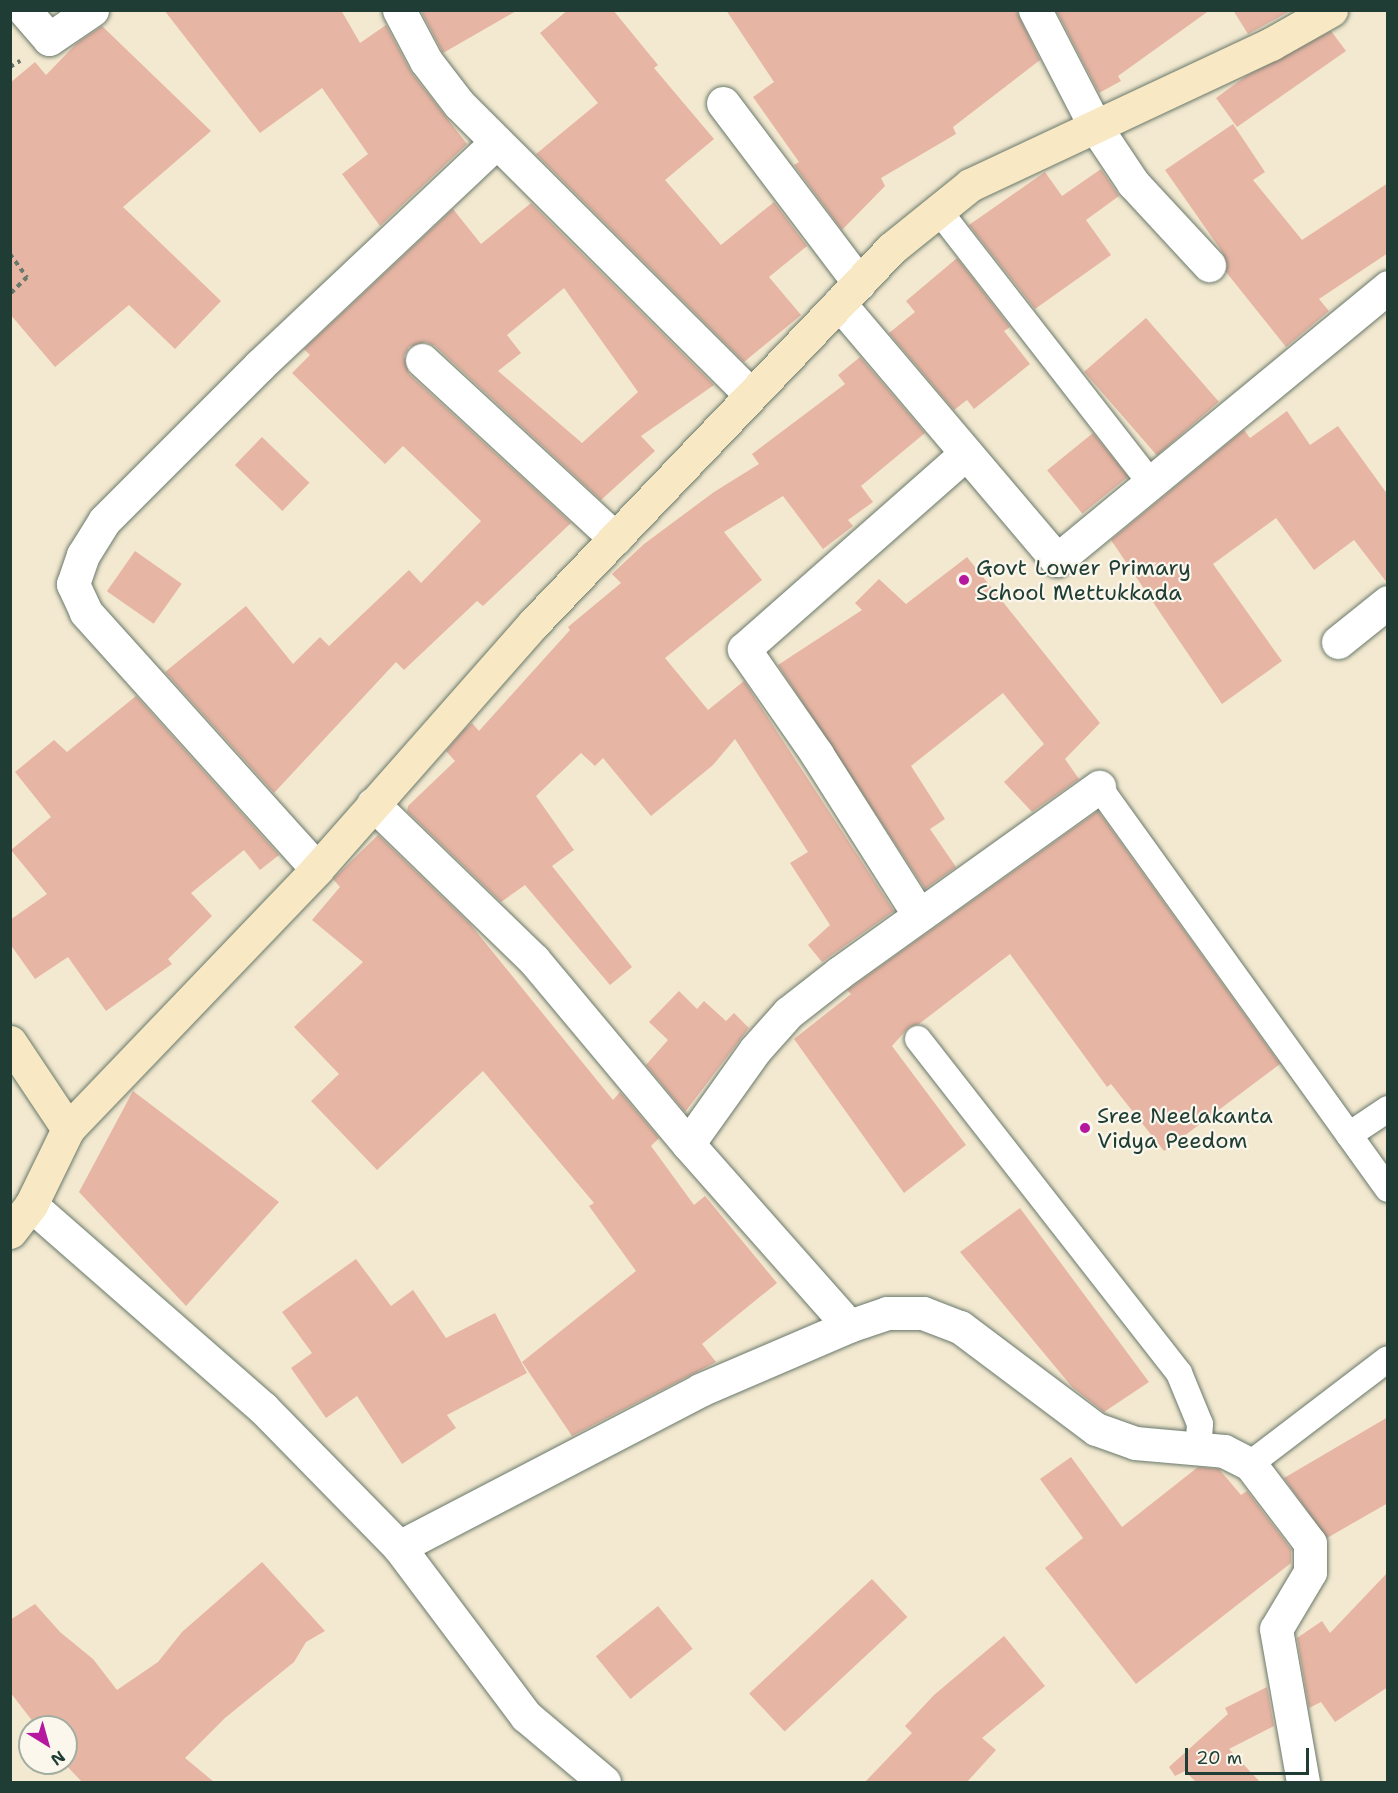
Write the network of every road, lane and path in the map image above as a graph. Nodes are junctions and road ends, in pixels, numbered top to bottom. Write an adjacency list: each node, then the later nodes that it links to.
1 (24, 10): 2 (street)
2 (92, 10)
3 (399, 10): 8 (street)
4 (1035, 10): 7 (street)
5 (1330, 10): 7 (street)
6 (723, 103): 13 (street)
7 (1095, 126): 9 (street); 11 (street)
8 (497, 142): 16 (street); 24 (street)
9 (939, 211): 13 (street); 18 (lane)
10 (10, 254): 14 (path)
11 (1209, 265)
12 (1388, 287): 18 (street)
13 (849, 293): 16 (street); 17 (street)
14 (10, 294)
15 (422, 360): 19 (street)
16 (751, 395): 19 (street)
17 (966, 453): 18 (street); 25 (street)
18 (1151, 483)
19 (615, 538): 23 (street)
20 (1388, 602): 21 (street)
21 (1338, 642)
22 (1099, 787): 25 (street); 30 (lane)
23 (373, 804): 24 (street); 31 (street)
24 (317, 869): 29 (street)
25 (920, 915): 31 (street)
26 (918, 1039): 37 (lane)
27 (10, 1042): 29 (street)
28 (1388, 1109): 30 (lane)
29 (68, 1129): 33 (street)
30 (1349, 1135): 32 (lane)
31 (688, 1144): 35 (street)
32 (1388, 1188)
33 (31, 1205): 34 (street); 39 (street)
34 (10, 1232)
35 (849, 1326): 37 (street); 39 (street)
36 (1388, 1359): 38 (lane)
37 (1198, 1450): 38 (street)
38 (1250, 1464): 41 (street)
39 (399, 1547): 40 (street)
40 (603, 1782)
41 (1303, 1782)

